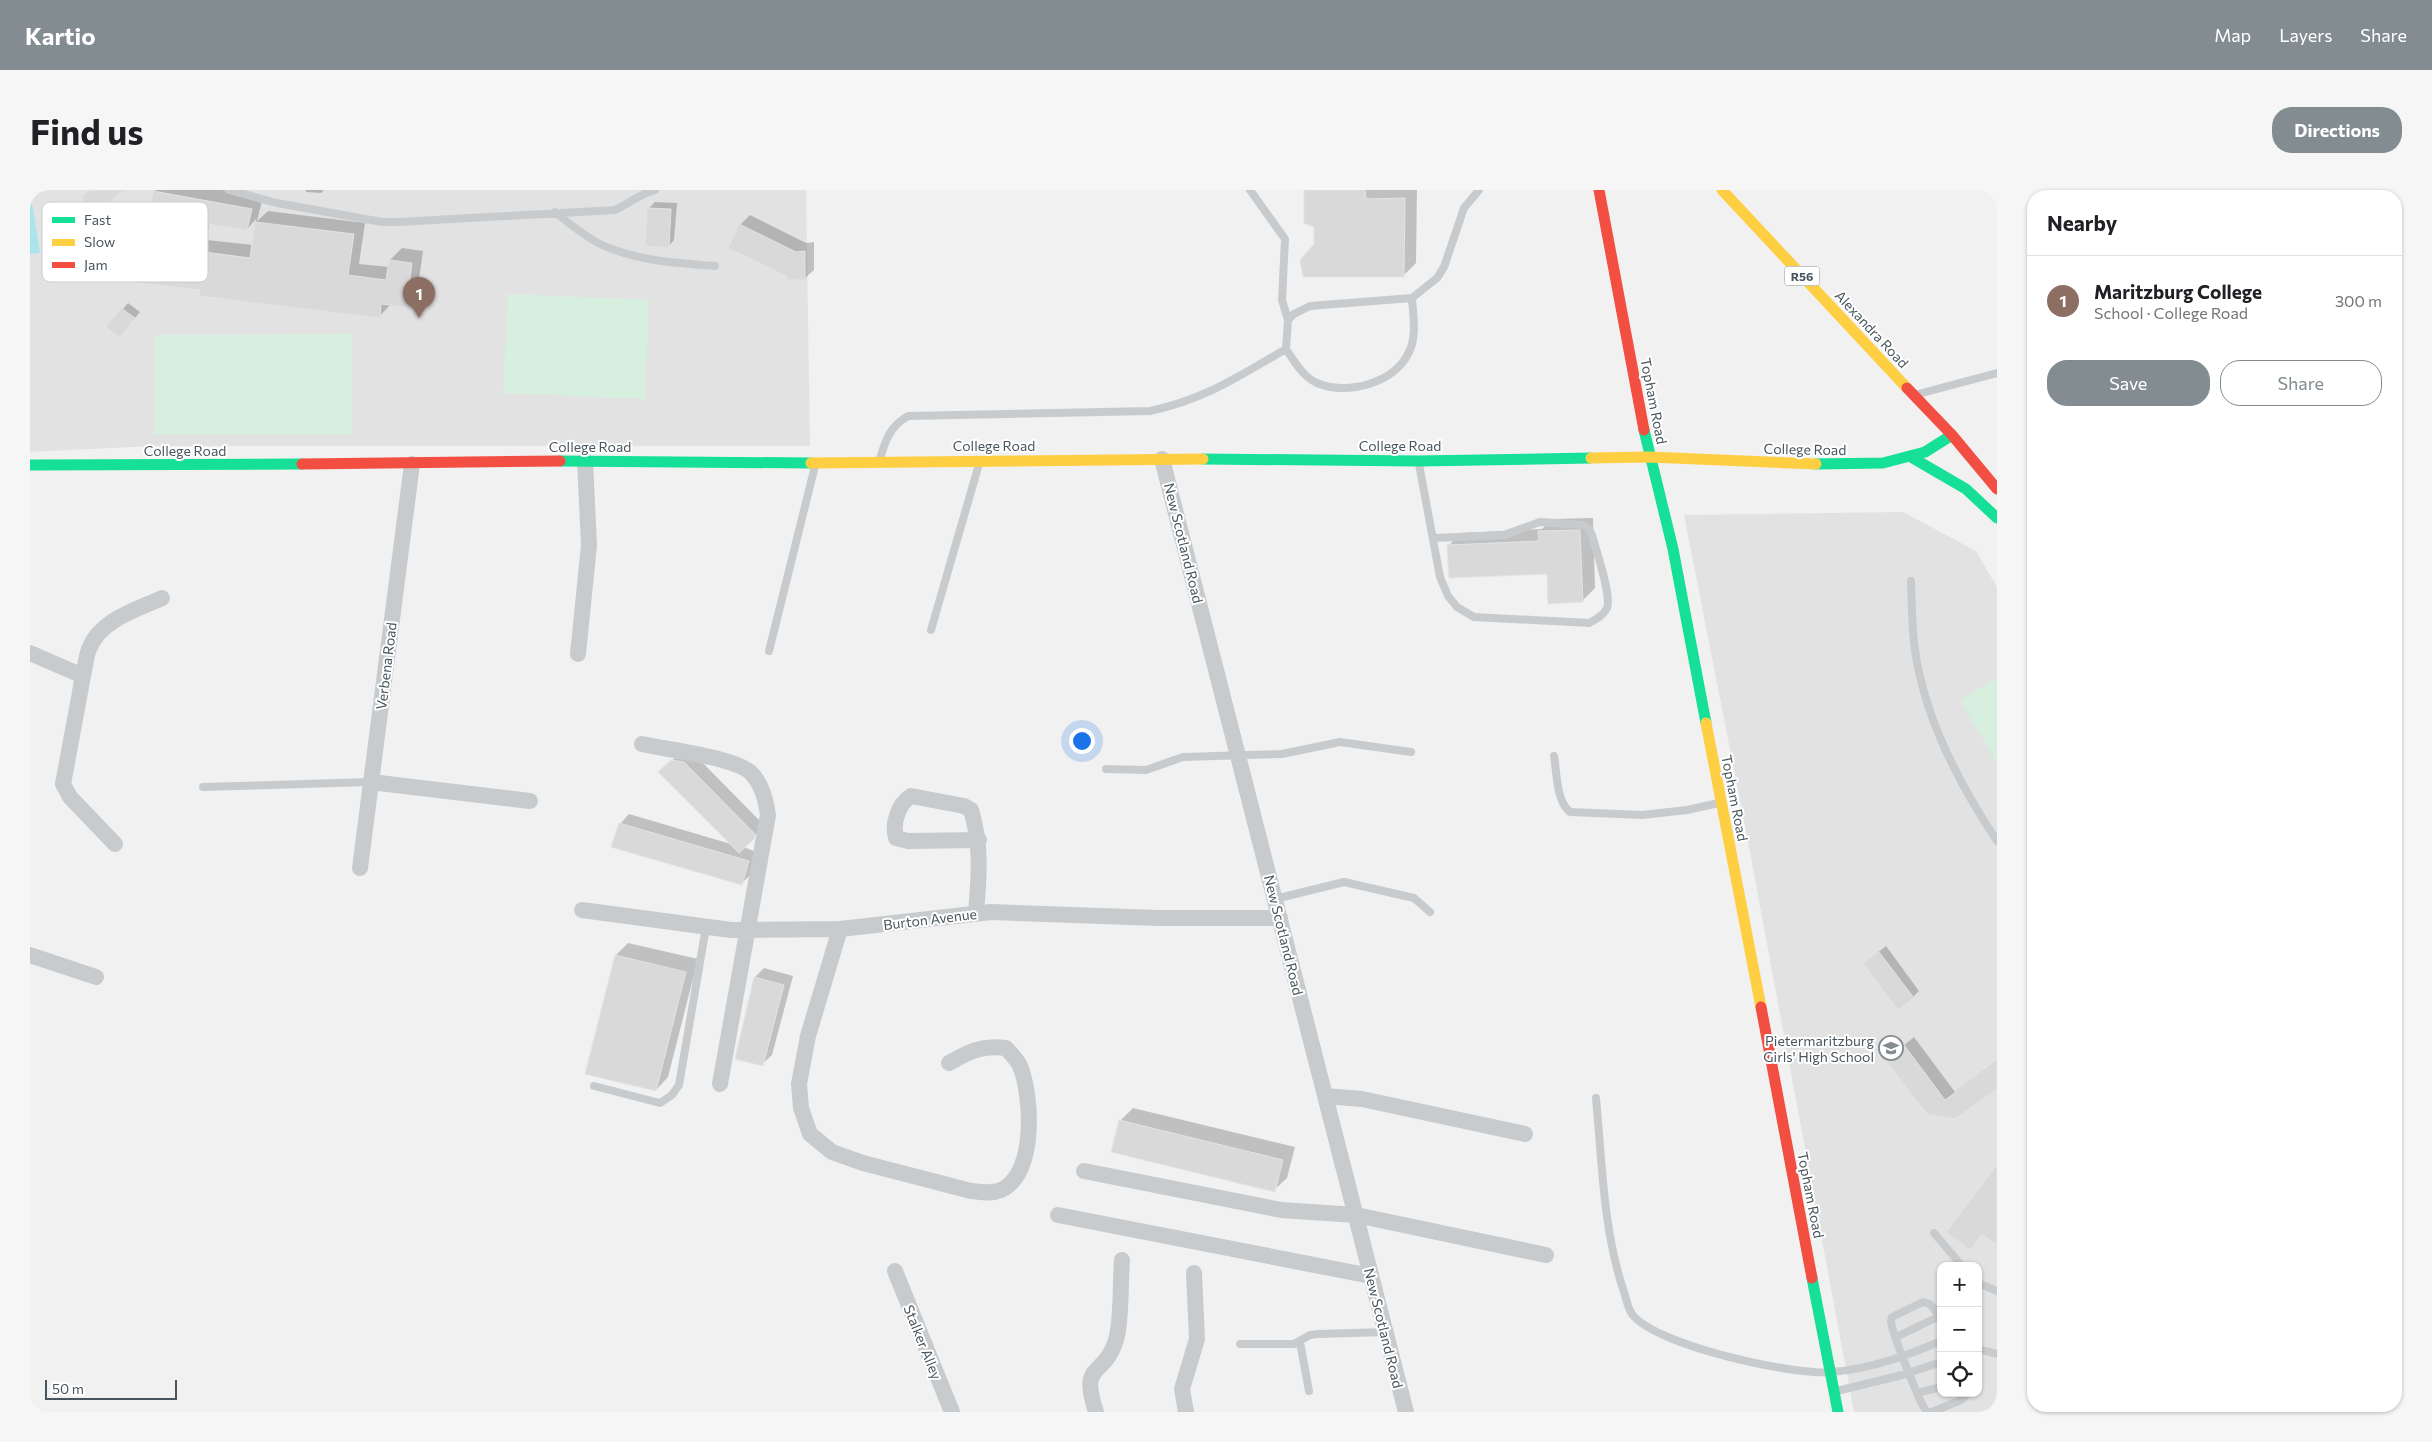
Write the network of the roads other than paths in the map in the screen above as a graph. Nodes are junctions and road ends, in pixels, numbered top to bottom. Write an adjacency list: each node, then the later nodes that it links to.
1 (230, 190): 7 (lane)
2 (655, 190): 7 (lane)
3 (1250, 190): 10 (lane)
4 (1479, 190): 9 (lane)
5 (1599, 190): 15 (street, Topham Road)
6 (1722, 190): 13 (street, Alexandra Road / R56)
7 (555, 212): 8 (lane)
8 (716, 266)
9 (1412, 298): 10 (lane); 11 (lane)
10 (1288, 320): 11 (lane)
11 (1286, 349): 20 (lane)
12 (1997, 373): 13 (lane)
13 (1914, 395): 14 (street, Alexandra Road / R56)
14 (1952, 434): 16 (street, College Road); 25 (street, Alexandra Road / R56)
15 (1649, 457): 16 (street, College Road); 21 (street, College Road); 43 (street, Topham Road)
16 (1911, 457): 26 (street)
17 (1162, 459): 18 (street, College Road); 21 (street, College Road); 37 (street, New Scotland Road)
18 (980, 460): 20 (street, College Road); 30 (lane)
19 (585, 461): 22 (street, College Road); 23 (street, College Road); 33 (street)
20 (879, 461): 22 (street, College Road)
21 (1418, 461): 27 (lane)
22 (816, 463): 31 (lane)
23 (412, 464): 24 (street, College Road); 40 (street, Verbena Road)
24 (30, 465)
25 (1997, 489)
26 (1997, 518)
27 (1433, 538): 27 (lane)
28 (1911, 581): 45 (lane)
29 (162, 598): 34 (street)
30 (931, 630)
31 (769, 651)
32 (30, 652): 34 (street)
33 (578, 654)
34 (83, 676): 46 (street)
35 (642, 744): 55 (street)
36 (1411, 752): 37 (lane)
37 (1238, 754): 39 (lane); 48 (street, New Scotland Road)
38 (1554, 756): 43 (lane)
39 (1106, 769)
40 (371, 782): 41 (lane); 42 (street); 47 (street, Verbena Road)
41 (203, 788)
42 (530, 801)
43 (1721, 802): 87 (street, Topham Road)
44 (979, 840): 44 (street); 51 (street)
45 (1997, 841)
46 (115, 844)
47 (360, 868)
48 (1275, 899): 50 (lane); 52 (street, New Scotland Road)
49 (582, 910): 53 (street, Burton Avenue)
50 (1430, 912)
51 (976, 913): 52 (street, Burton Avenue); 54 (street, Burton Avenue)
52 (1280, 918): 61 (street, New Scotland Road)
53 (706, 927): 55 (street, Burton Avenue); 60 (lane)
54 (840, 929): 55 (street, Burton Avenue); 58 (street)
55 (747, 930): 59 (street)
56 (30, 955): 57 (street)
57 (96, 977)
58 (949, 1063)
59 (720, 1084)
60 (594, 1086)
61 (1325, 1096): 63 (street); 66 (street, New Scotland Road)
62 (1596, 1098): 87 (lane)
63 (1525, 1134)
64 (1084, 1171): 66 (street)
65 (1058, 1215): 73 (street)
66 (1356, 1215): 68 (street); 73 (street, New Scotland Road)
67 (1934, 1233): 70 (lane)
68 (1546, 1255)
69 (1122, 1260): 95 (street)
70 (1959, 1262)
71 (895, 1272): 94 (street, Stalker Alley)
72 (1194, 1273): 96 (street)
73 (1371, 1276): 78 (street, New Scotland Road)
74 (1982, 1284): 75 (lane)
75 (1997, 1290)
76 (1937, 1314): 79 (lane)
77 (1937, 1318): 79 (lane)
78 (1385, 1332): 80 (lane); 97 (street, New Scotland Road)
79 (1896, 1338): 85 (lane)
80 (1300, 1342): 82 (lane); 90 (lane)
81 (1937, 1343): 85 (lane)
82 (1240, 1344)
83 (1982, 1350): 84 (lane)
84 (1997, 1354)
85 (1904, 1356): 87 (lane); 88 (lane)
86 (1937, 1363): 88 (lane)
87 (1830, 1372): 91 (street, Topham Road)
88 (1908, 1373): 91 (lane); 92 (lane)
89 (1937, 1387): 92 (lane)
90 (1309, 1391)
91 (1834, 1392): 98 (street, Topham Road)
92 (1917, 1393): 99 (lane)
93 (1964, 1397): 100 (lane)
94 (952, 1412)
95 (1096, 1412)
96 (1186, 1412)
97 (1406, 1412)
98 (1838, 1412)
99 (1927, 1412)
100 (1932, 1412)

